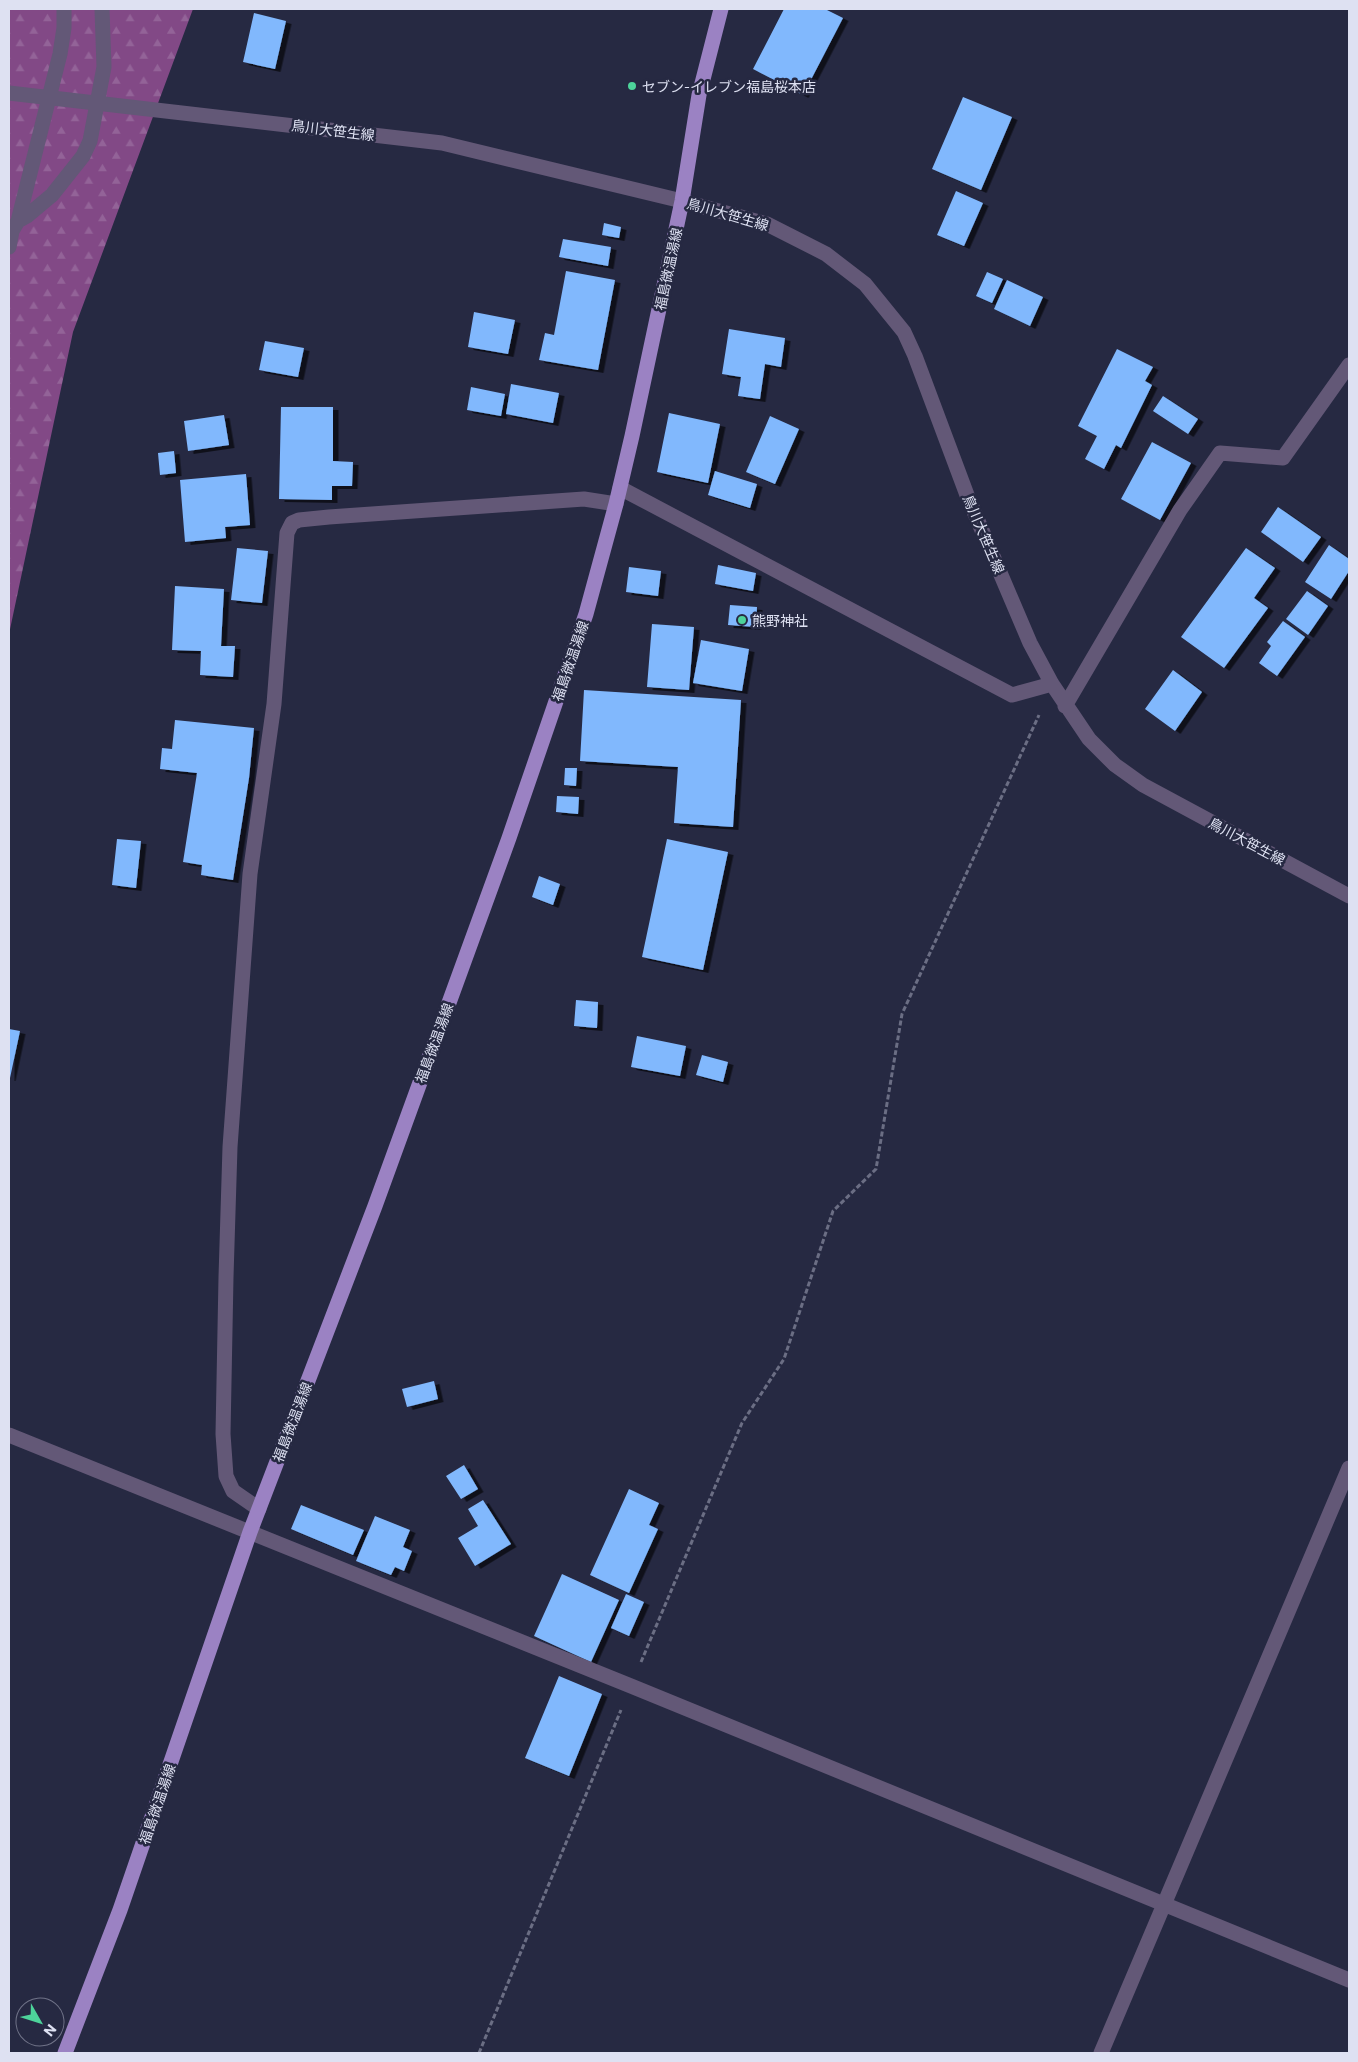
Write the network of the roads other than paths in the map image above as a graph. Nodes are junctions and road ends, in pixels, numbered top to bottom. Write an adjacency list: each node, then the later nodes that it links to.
1 (64, 9): 6 (street)
2 (102, 9): 6 (street)
3 (721, 9): 5 (main road, 福島微温湯線)
4 (9, 93): 5 (street, 鳥川大笹生線)
5 (682, 201): 9 (main road, 福島微温湯線); 11 (street, 鳥川大笹生線)
6 (18, 221): 7 (street)
7 (9, 247)
8 (1349, 364): 12 (street)
9 (620, 488): 10 (main road, 福島微温湯線); 11 (street)
10 (616, 504): 16 (main road, 福島微温湯線); 16 (street)
11 (1052, 684): 12 (street, 鳥川大笹生線)
12 (1065, 706): 13 (street, 鳥川大笹生線)
13 (1349, 896)
14 (9, 1435): 17 (street)
15 (1349, 1468): 18 (street)
16 (259, 1508): 17 (main road, 福島微温湯線)
17 (250, 1532): 18 (street); 20 (main road, 福島微温湯線)
18 (1163, 1902): 19 (street); 21 (street)
19 (1349, 1980)
20 (65, 2053)
21 (1101, 2053)

